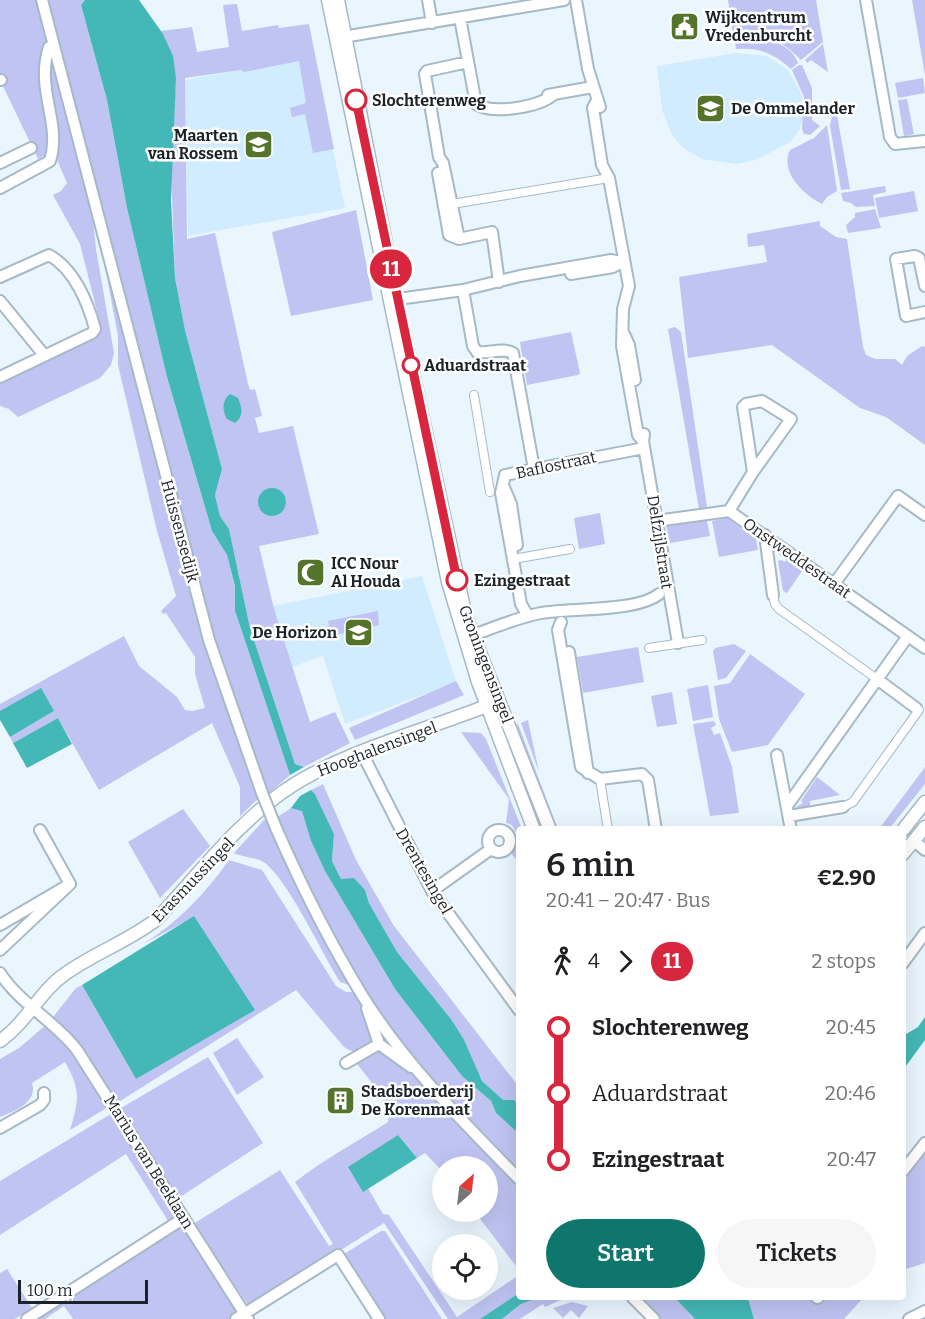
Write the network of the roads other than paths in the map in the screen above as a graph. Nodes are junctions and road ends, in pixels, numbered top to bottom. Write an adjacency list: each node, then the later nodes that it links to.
1 (42, 0): 11 (street, Huissensedijk)
2 (328, 0): 10 (street, Groningensingel)
3 (338, 0): 10 (street, Groningensingel)
4 (428, 0): 9 (street)
5 (564, 0): 8 (street)
6 (576, 0): 13 (street, Delfzijlstraat)
7 (866, 0): 14 (street)
8 (460, 18): 9 (street); 12 (street)
9 (432, 23): 10 (street)
10 (339, 38): 29 (street, Groningensingel)
11 (53, 46): 19 (street); 89 (street, Huissensedijk, bridge)
12 (468, 62): 13 (street); 16 (street)
13 (592, 87): 18 (street, Delfzijlstraat)
14 (925, 141)
15 (31, 148): 17 (street)
16 (439, 157): 20 (street); 21 (street)
17 (0, 163)
18 (608, 175): 20 (street); 24 (street, Delfzijlstraat)
19 (0, 188)
20 (452, 204): 21 (street)
21 (459, 239): 26 (street)
22 (65, 253): 23 (street)
23 (49, 255): 25 (street); 32 (street)
24 (622, 261): 26 (street); 35 (street, Delfzijlstraat)
25 (0, 277)
26 (504, 282): 28 (street)
27 (925, 286): 31 (street)
28 (463, 290): 29 (street); 36 (street)
29 (393, 300): 52 (street, Groningensingel)
30 (0, 301): 32 (street)
31 (925, 312)
32 (44, 356): 33 (street)
33 (0, 377)
34 (474, 395): 39 (street)
35 (643, 445): 36 (street, Baflostraat); 42 (street, Delfzijlstraat)
36 (534, 469): 38 (street, Baflostraat)
37 (753, 472): 37 (street); 40 (street)
38 (503, 485): 45 (street); 49 (street, Baflostraat)
39 (490, 492)
40 (729, 511): 42 (street, Onstweddestraat); 43 (street, Onstweddestraat)
41 (925, 514): 46 (street)
42 (656, 521): 47 (street, Delfzijlstraat)
43 (765, 535): 46 (street, Onstweddestraat); 48 (street)
44 (570, 549): 45 (street)
45 (519, 558): 49 (street)
46 (834, 584): 51 (street, Onstweddestraat)
47 (664, 594): 50 (street); 54 (street, Delfzijlstraat)
48 (773, 595): 57 (street)
49 (527, 613): 50 (street); 52 (street)
50 (562, 615): 63 (street)
51 (908, 636): 56 (street, Onstweddestraat); 57 (street)
52 (468, 637): 58 (street, Groningensingel); 59 (street, Groningensingel)
53 (702, 640): 54 (street)
54 (678, 643): 55 (street)
55 (649, 648)
56 (925, 648)
57 (878, 679): 60 (street); 67 (street)
58 (501, 701): 59 (street, Hooghalensingel); 69 (street, Groningensingel)
59 (488, 706): 61 (street, Hooghalensingel); 68 (street, Groningensingel)
60 (918, 709): 65 (street)
61 (362, 753): 66 (street, Hooghalensingel); 82 (street, Drentesingel)
62 (777, 755): 67 (street)
63 (600, 779): 70 (street); 71 (street)
64 (925, 801): 73 (street)
65 (843, 807): 67 (street)
66 (261, 810): 91 (street, Erasmussingel)
67 (788, 811): 72 (street)
68 (533, 826)
69 (548, 826)
70 (607, 826)
71 (655, 826)
72 (790, 826)
73 (906, 827)
74 (925, 827): 77 (street)
75 (40, 830): 81 (street)
76 (906, 834): 77 (street)
77 (914, 841): 79 (street); 80 (street)
78 (491, 849): 82 (street)
79 (906, 850)
80 (925, 850)
81 (70, 884): 83 (street); 85 (street)
82 (432, 891): 90 (street, Drentesingel)
83 (0, 925): 85 (street)
84 (925, 933): 87 (street)
85 (10, 941): 86 (street)
86 (0, 950)
87 (906, 956)
88 (0, 973): 91 (street, Marius van Beeklaan)
89 (363, 996): 93 (street, Huissensedijk); 96 (street, Huissensedijk)
90 (516, 1006)
91 (37, 1011): 92 (street, Erasmussingel); 94 (street, Erasmussingel); 102 (street, Marius van Beeklaan)
92 (0, 1041)
93 (379, 1044): 95 (street); 96 (street, Huissensedijk)
94 (0, 1046)
95 (346, 1063)
96 (419, 1073): 101 (street, Huissensedijk)
97 (44, 1093): 98 (street)
98 (0, 1128)
99 (925, 1143): 100 (street)
100 (906, 1167)
101 (516, 1176)
102 (184, 1218): 104 (street, Marius van Beeklaan); 107 (street)
103 (635, 1300): 109 (street)
104 (241, 1311): 108 (street)
105 (925, 1311): 106 (street)
106 (912, 1318)
107 (27, 1319)
108 (379, 1319)
109 (654, 1319)

